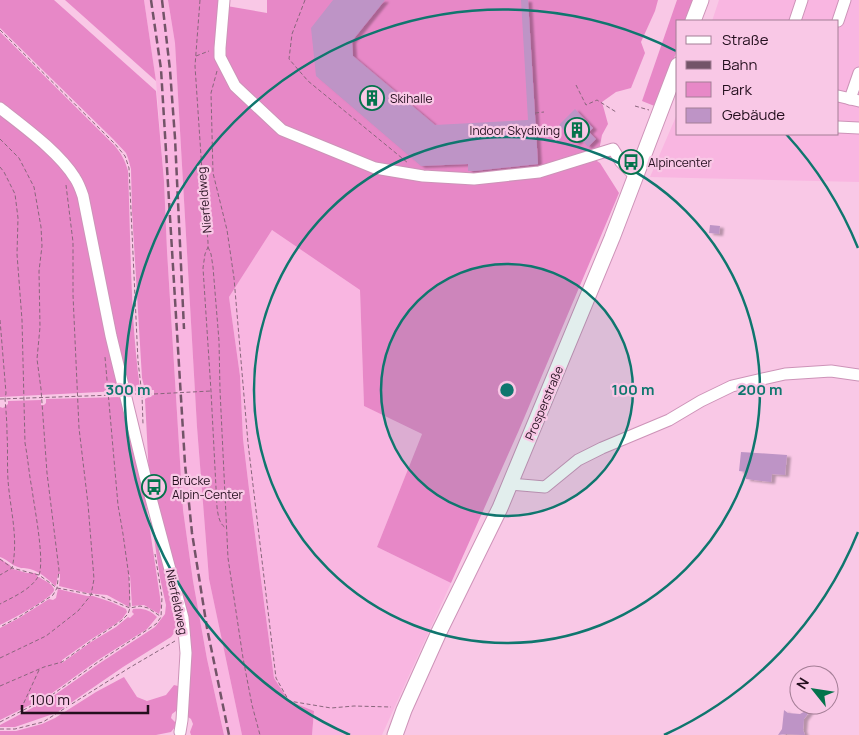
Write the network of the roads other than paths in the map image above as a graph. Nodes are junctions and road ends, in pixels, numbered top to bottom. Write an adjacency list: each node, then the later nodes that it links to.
1 (224, 0): 15 (street)
2 (701, 0): 5 (main road)
3 (802, 0): 6 (street)
4 (845, 0): 7 (street)
5 (693, 20)
6 (795, 20)
7 (838, 20)
8 (676, 70): 15 (main road, Prosperstraße)
9 (859, 73): 11 (street)
10 (839, 96): 11 (street)
11 (854, 100)
12 (0, 108): 18 (street, Nierfeldweg)
13 (839, 126): 14 (street)
14 (859, 128)
15 (636, 177): 17 (main road, Prosperstraße)
16 (859, 375): 17 (street)
17 (510, 484): 19 (main road, Prosperstraße)
18 (180, 732)
19 (395, 735)

